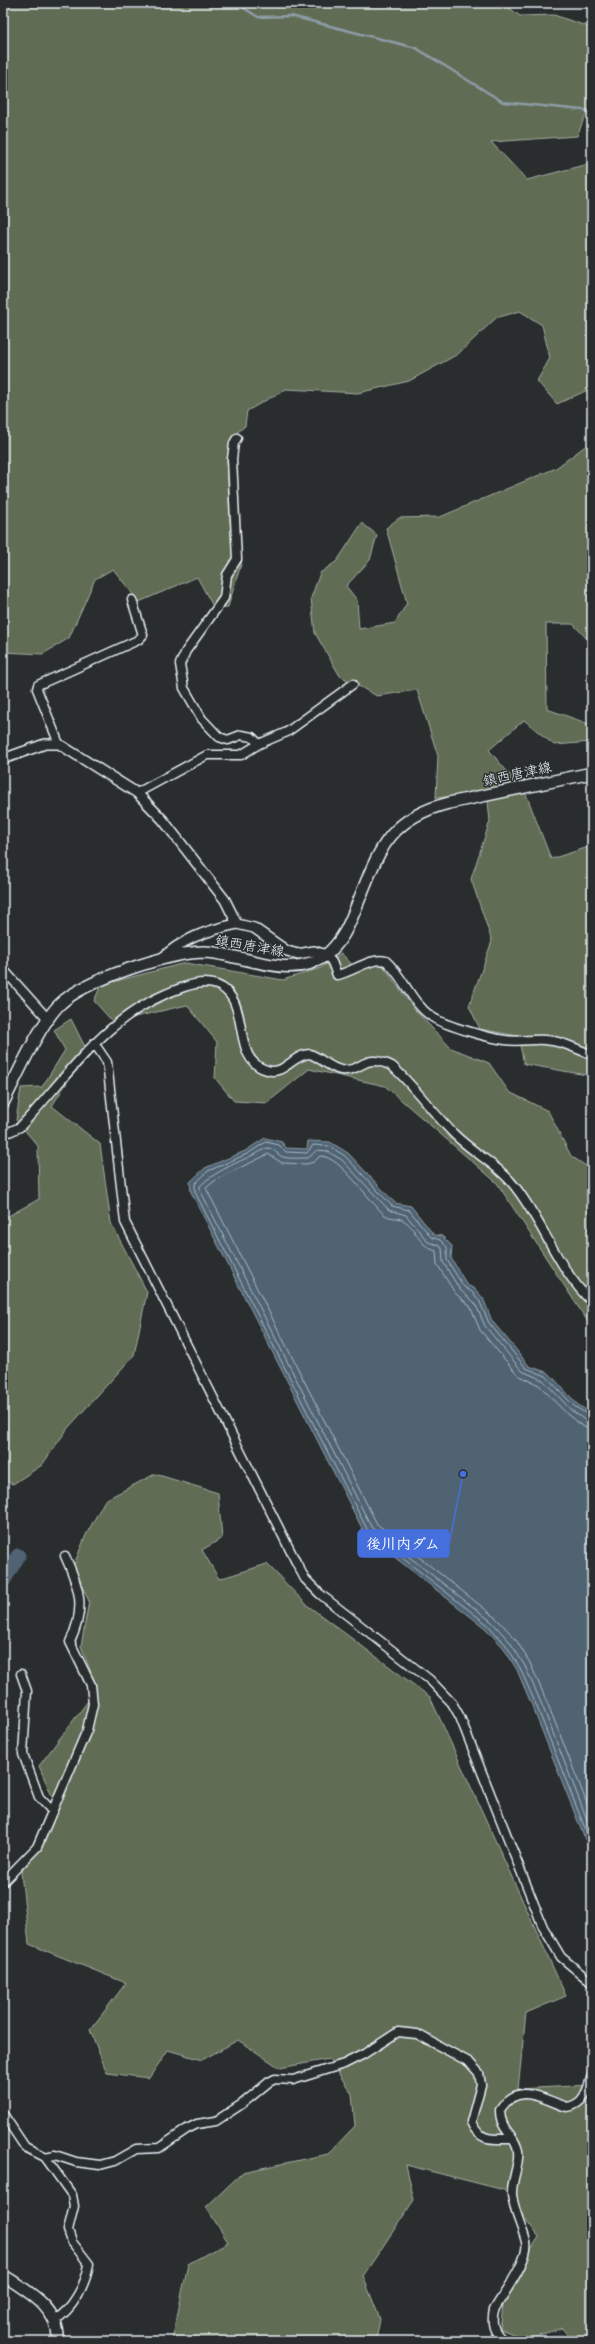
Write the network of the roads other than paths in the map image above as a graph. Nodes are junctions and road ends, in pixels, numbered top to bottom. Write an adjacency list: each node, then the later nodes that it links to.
1 (237, 438): 5 (street)
2 (132, 600): 4 (street)
3 (353, 684): 5 (street)
4 (59, 744): 6 (street); 8 (street)
5 (259, 744): 8 (street)
6 (3, 759)
7 (592, 773): 10 (main road, 鎮西唐津線)
8 (137, 793): 9 (street)
9 (237, 924): 10 (street); 11 (street)
10 (326, 955): 11 (main road, 鎮西唐津線); 15 (street)
11 (159, 961): 13 (main road, 鎮西唐津線)
12 (4, 972): 13 (street)
13 (48, 1019): 16 (main road, 鎮西唐津線)
14 (94, 1043): 17 (street); 18 (street); 23 (street)
15 (592, 1055)
16 (3, 1103)
17 (3, 1132)
18 (592, 1302)
19 (65, 1556): 21 (street)
20 (21, 1674): 21 (street)
21 (53, 1812): 22 (street)
22 (3, 1882)
23 (592, 1983)
24 (592, 2075): 26 (street)
25 (3, 2114): 27 (street)
26 (512, 2139): 27 (street); 31 (street)
27 (45, 2157): 29 (street)
28 (3, 2275): 29 (main road)
29 (55, 2320): 30 (main road)
30 (58, 2341)
31 (504, 2341)
32 (552, 2341): 33 (street)
33 (562, 2341)

